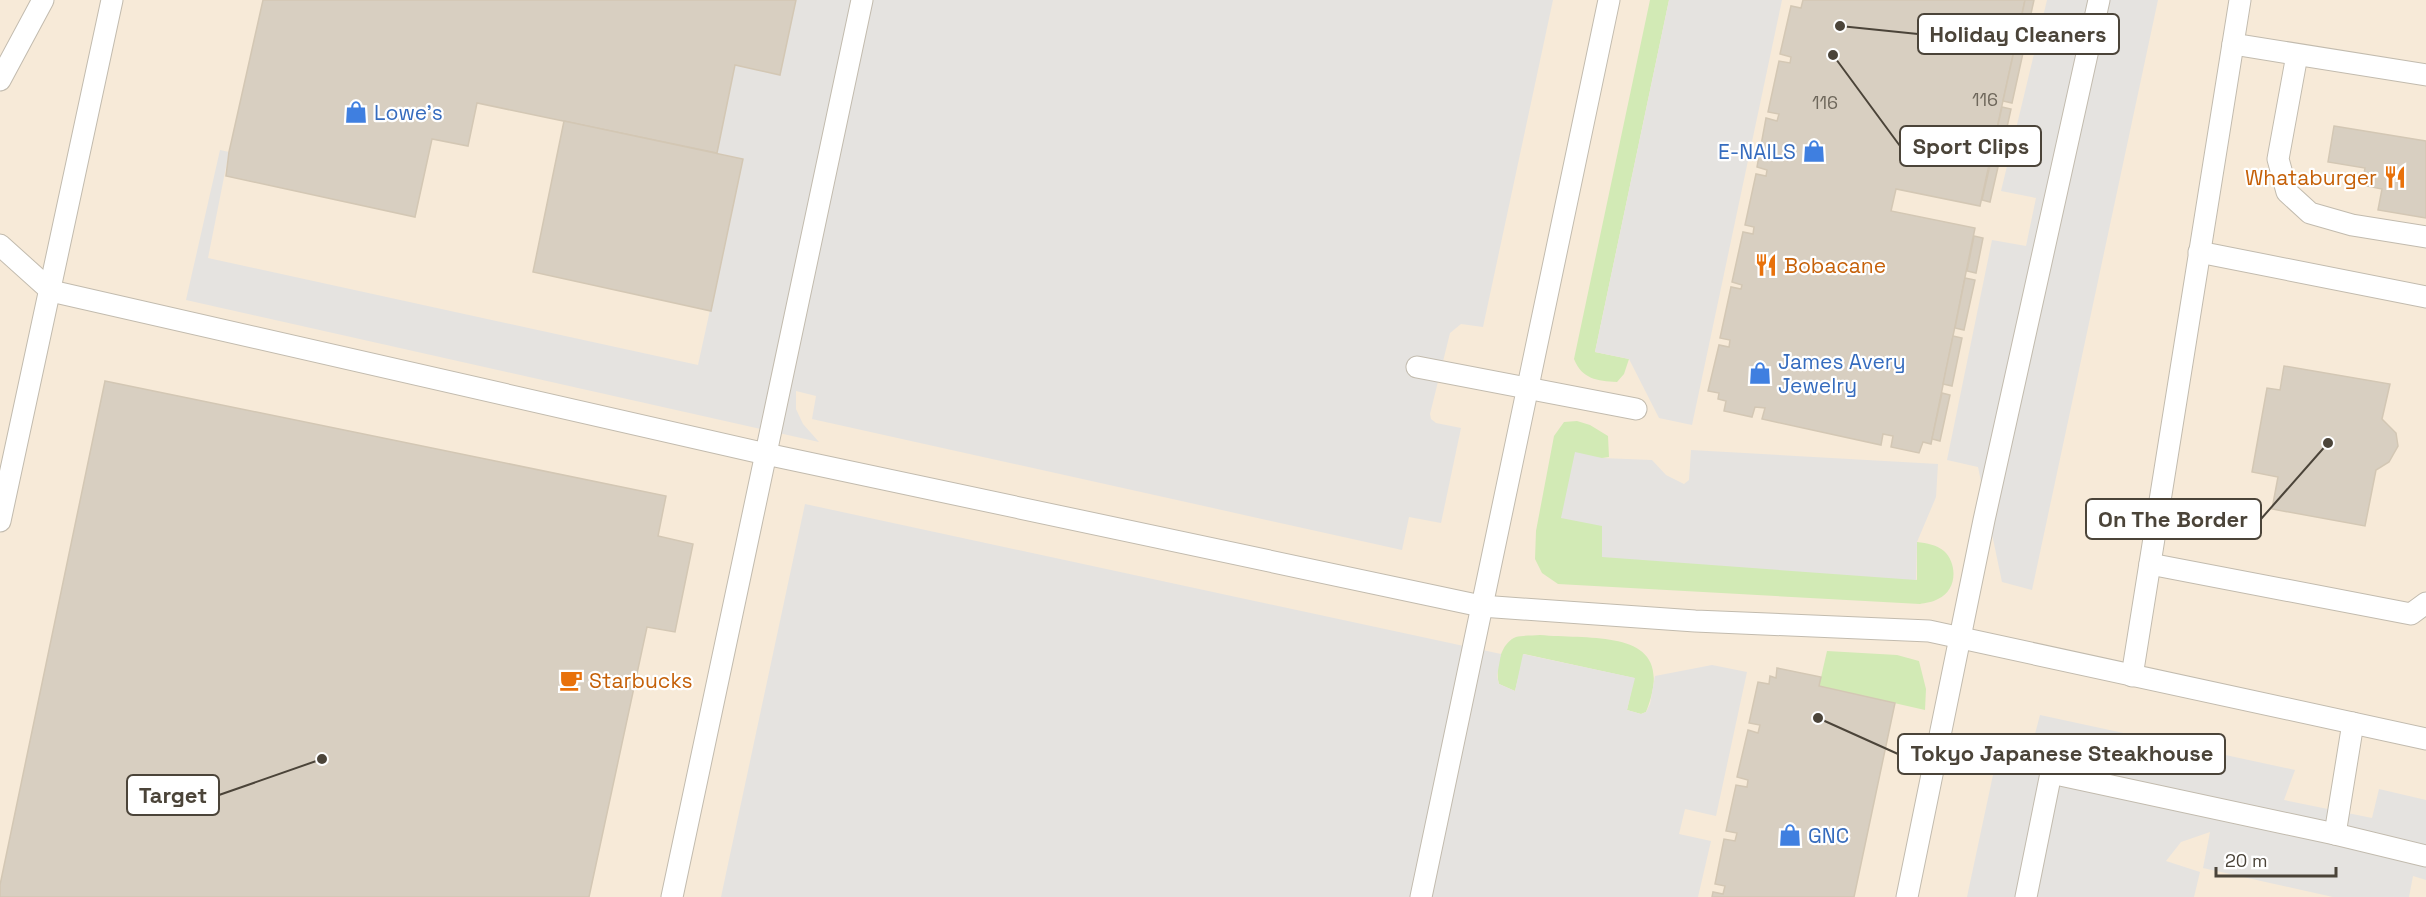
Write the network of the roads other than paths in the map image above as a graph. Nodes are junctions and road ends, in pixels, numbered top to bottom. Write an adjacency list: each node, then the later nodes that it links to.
1 (43, 0): 10 (lane)
2 (112, 0): 14 (lane)
3 (862, 0): 19 (lane)
4 (1610, 0): 17 (lane)
5 (2099, 0): 24 (lane)
6 (2240, 0): 7 (lane)
7 (2233, 44): 8 (lane); 13 (lane)
8 (2297, 55): 9 (lane); 11 (lane)
9 (2426, 75)
10 (0, 80)
11 (2426, 237)
12 (0, 245): 14 (lane)
13 (2199, 252): 15 (lane); 21 (lane)
14 (51, 291): 19 (lane); 20 (lane)
15 (2426, 297)
16 (1417, 367): 17 (lane)
17 (1526, 387): 18 (lane); 23 (lane)
18 (1636, 409)
19 (766, 454): 23 (lane); 30 (lane)
20 (0, 521)
21 (2150, 564): 22 (lane); 25 (lane)
22 (2426, 603)
23 (1481, 606): 24 (lane); 31 (lane)
24 (1962, 639): 25 (lane); 32 (lane)
25 (2132, 676): 26 (lane)
26 (2353, 723): 27 (lane); 28 (lane)
27 (2426, 739)
28 (2335, 834): 29 (lane); 33 (lane)
29 (2426, 856)
30 (672, 897)
31 (1420, 897)
32 (1907, 897)
33 (2026, 897)

